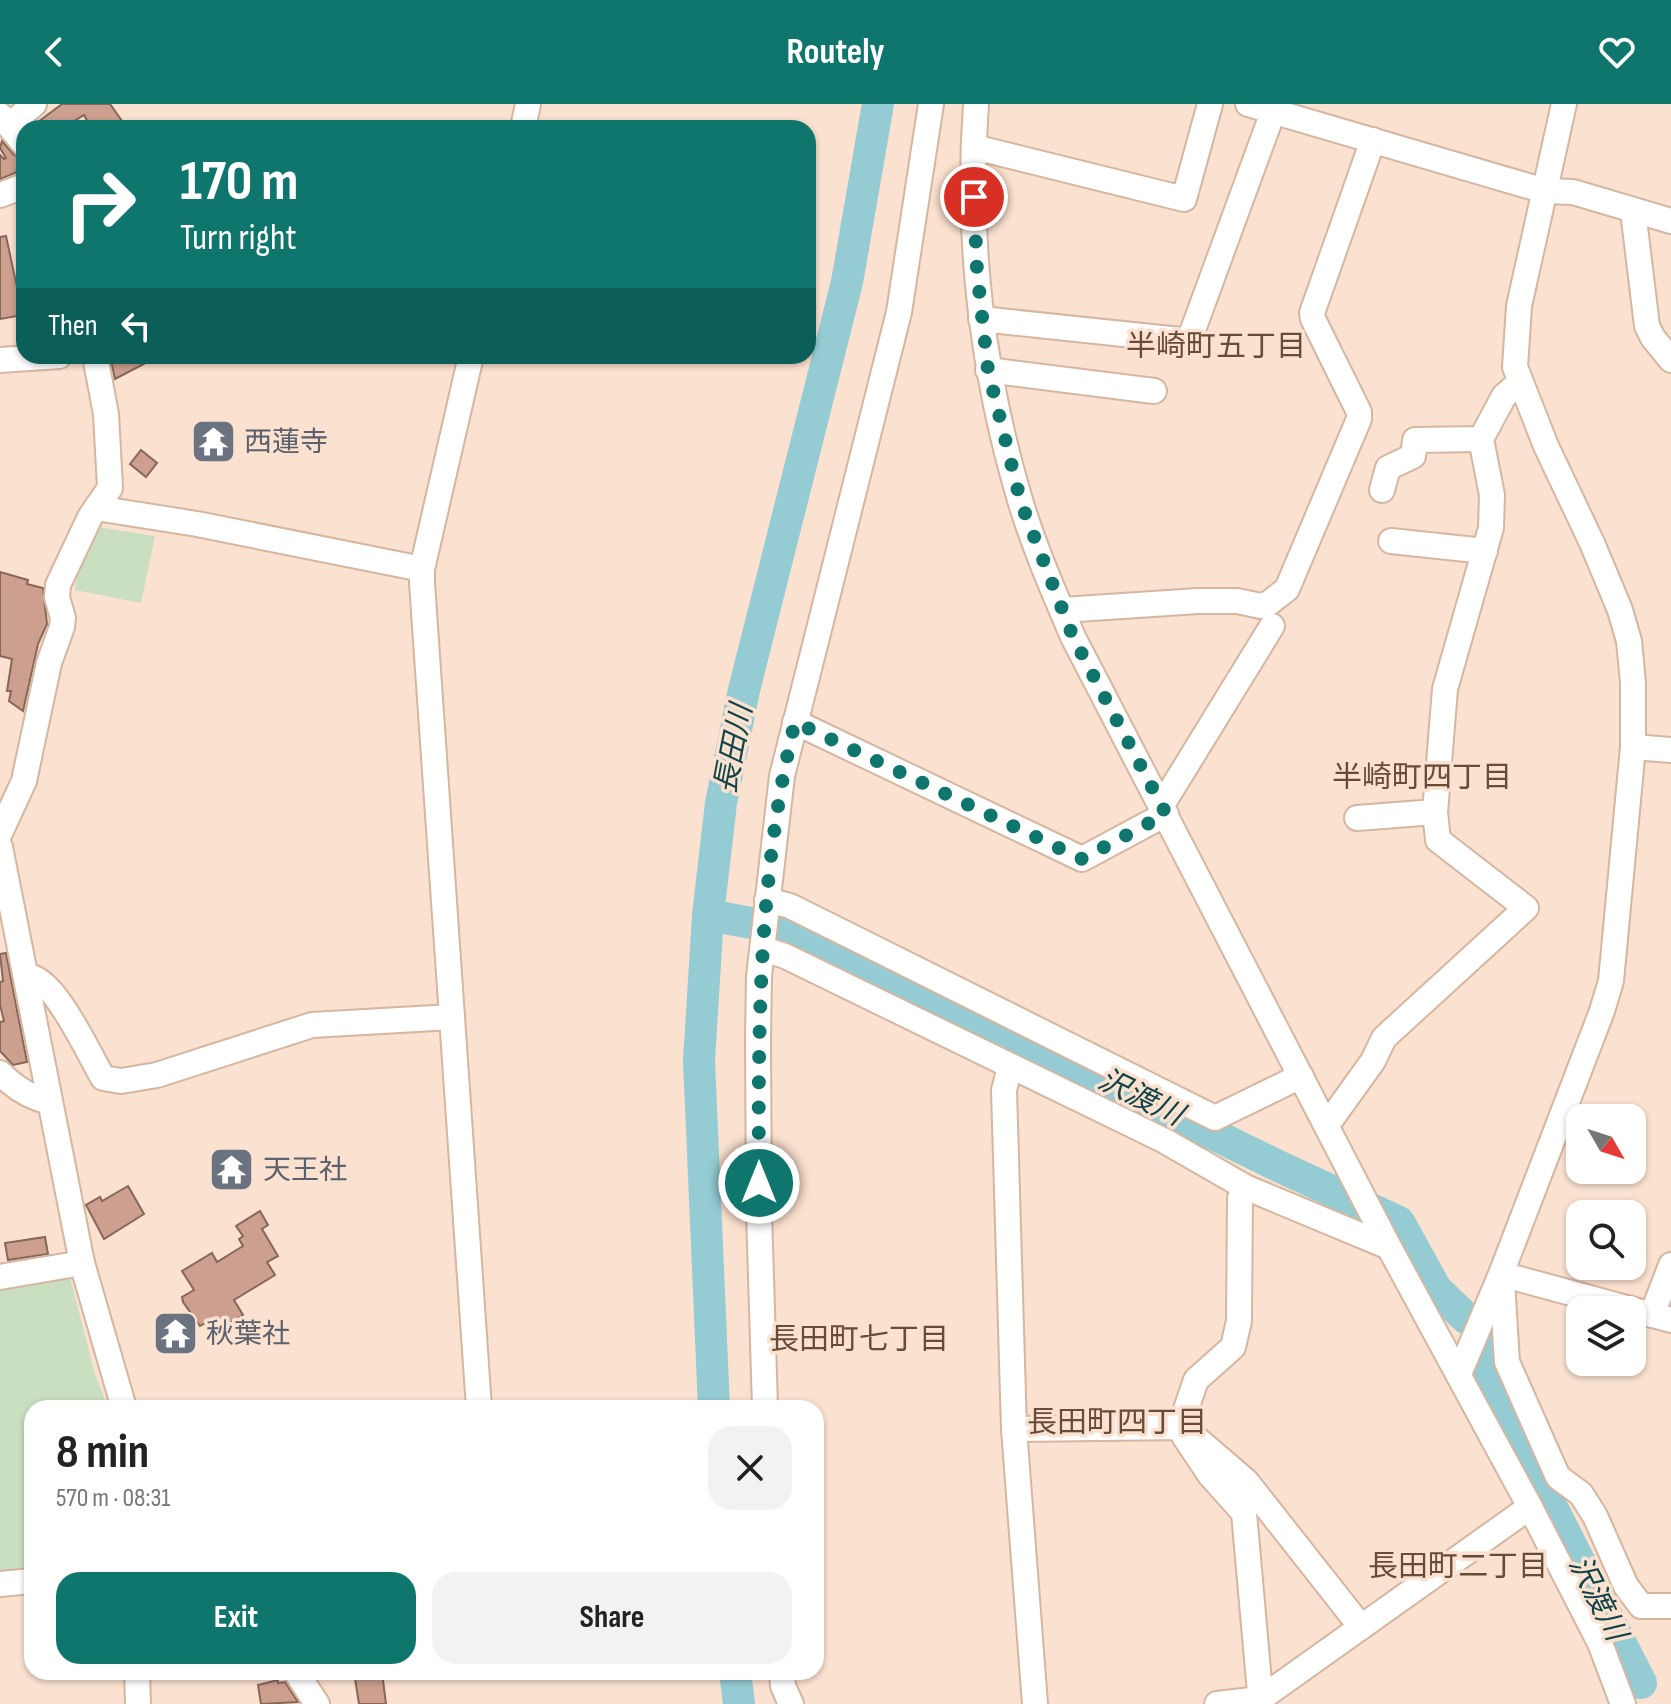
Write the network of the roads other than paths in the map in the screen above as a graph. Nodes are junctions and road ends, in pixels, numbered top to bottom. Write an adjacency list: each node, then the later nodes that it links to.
1 (34, 104): 8 (street)
2 (931, 104): 29 (street)
3 (976, 104): 10 (street)
4 (1210, 104): 10 (street)
5 (1248, 104): 7 (street)
6 (1564, 104): 11 (street)
7 (1273, 112): 9 (street); 14 (street)
8 (19, 120)
9 (1373, 140): 11 (street); 27 (street)
10 (974, 147): 14 (street)
11 (1545, 191): 12 (street); 19 (street)
12 (1633, 211): 13 (street); 15 (street)
13 (1671, 221)
14 (981, 319): 18 (street)
15 (1671, 360)
16 (97, 364): 23 (street)
17 (469, 364): 26 (street)
18 (988, 370): 20 (street); 27 (street)
19 (1520, 382): 21 (street); 30 (street)
20 (1154, 391)
21 (1481, 439): 22 (street); 25 (street)
22 (1382, 490)
23 (96, 508): 26 (street); 35 (street)
24 (1391, 541): 25 (street)
25 (1485, 551): 33 (street)
26 (422, 569): 40 (street)
27 (1062, 610): 32 (street)
28 (1272, 626): 32 (street)
29 (795, 722): 32 (street); 37 (street)
30 (1633, 747): 31 (street); 50 (street)
31 (1671, 750)
32 (1164, 810): 43 (street)
33 (1435, 812): 34 (street); 45 (street)
34 (1357, 818)
35 (0, 833)
36 (0, 847): 39 (street)
37 (767, 900): 38 (street); 43 (street)
38 (763, 949): 41 (street); 56 (street)
39 (26, 977): 40 (street); 44 (street)
40 (452, 1017): 55 (street)
41 (1010, 1067): 46 (street); 58 (street)
42 (0, 1073): 44 (street)
43 (1301, 1076): 45 (street)
44 (50, 1102): 48 (street)
45 (1327, 1125): 47 (street)
46 (1245, 1187): 47 (street); 57 (street)
47 (1389, 1247): 53 (street)
48 (82, 1263): 51 (street); 54 (street)
49 (1671, 1265): 52 (street)
50 (1501, 1274): 52 (street); 53 (street); 62 (street)
51 (0, 1277)
52 (1662, 1317)
53 (1459, 1374): 59 (street)
54 (122, 1400)
55 (478, 1400)
56 (765, 1400)
57 (1183, 1427): 58 (street); 63 (street); 67 (street)
58 (1014, 1429): 71 (street)
59 (1530, 1507): 63 (street); 73 (street)
60 (24, 1582): 61 (street)
61 (0, 1584)
62 (1671, 1606)
63 (1361, 1627): 67 (street)
64 (137, 1680): 68 (street)
65 (301, 1680): 69 (street)
66 (783, 1680): 70 (street)
67 (1260, 1702): 72 (street)
68 (138, 1704)
69 (317, 1704)
70 (791, 1704)
71 (1035, 1704)
72 (1217, 1704)
73 (1623, 1704)

